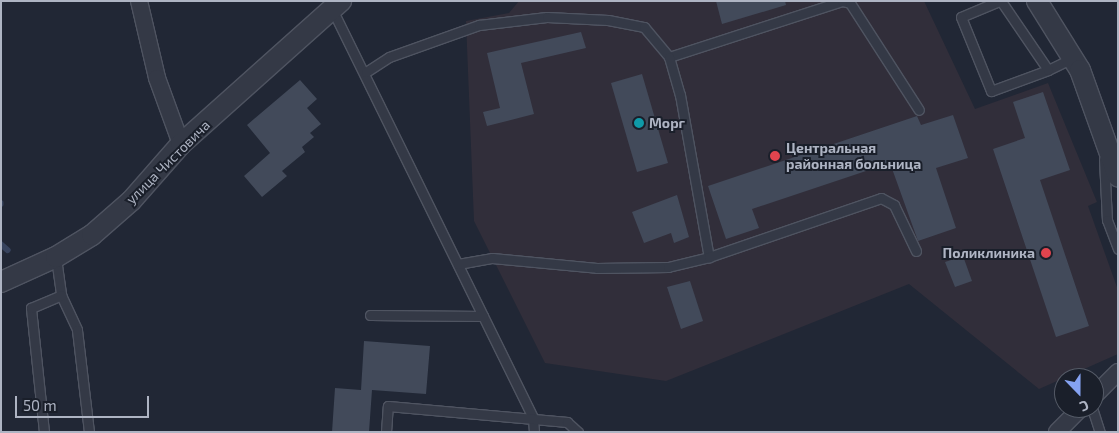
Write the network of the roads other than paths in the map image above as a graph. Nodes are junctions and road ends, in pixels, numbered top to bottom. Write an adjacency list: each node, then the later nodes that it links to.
1 (139, 1): 11 (street)
2 (1000, 1): 7 (lane); 7 (lane)
3 (1037, 1): 6 (street)
4 (337, 5): 8 (lane); 11 (street, улица Чистовича)
5 (669, 57): 8 (lane); 9 (lane); 15 (lane)
6 (1073, 58): 7 (lane); 10 (street)
7 (1048, 70)
8 (366, 72): 17 (lane)
9 (919, 110)
10 (1103, 139): 12 (street); 13 (lane)
11 (181, 144): 16 (street, улица Чистовича)
12 (1117, 174)
13 (1118, 249)
14 (916, 251): 15 (lane)
15 (710, 256): 17 (lane)
16 (56, 257): 18 (street, улица Чистовича); 19 (lane)
17 (458, 264): 21 (lane)
18 (1, 282)
19 (61, 296): 27 (lane); 28 (lane)
20 (370, 315): 21 (lane)
21 (483, 316): 24 (lane)
22 (1118, 372): 23 (street)
23 (1104, 386)
24 (533, 418): 29 (lane); 30 (lane); 31 (lane)
25 (1071, 418): 32 (street)
26 (1095, 418): 33 (lane)
27 (44, 432)
28 (89, 432)
29 (386, 432)
30 (534, 432)
31 (578, 432)
32 (1056, 432)
33 (1100, 432)

